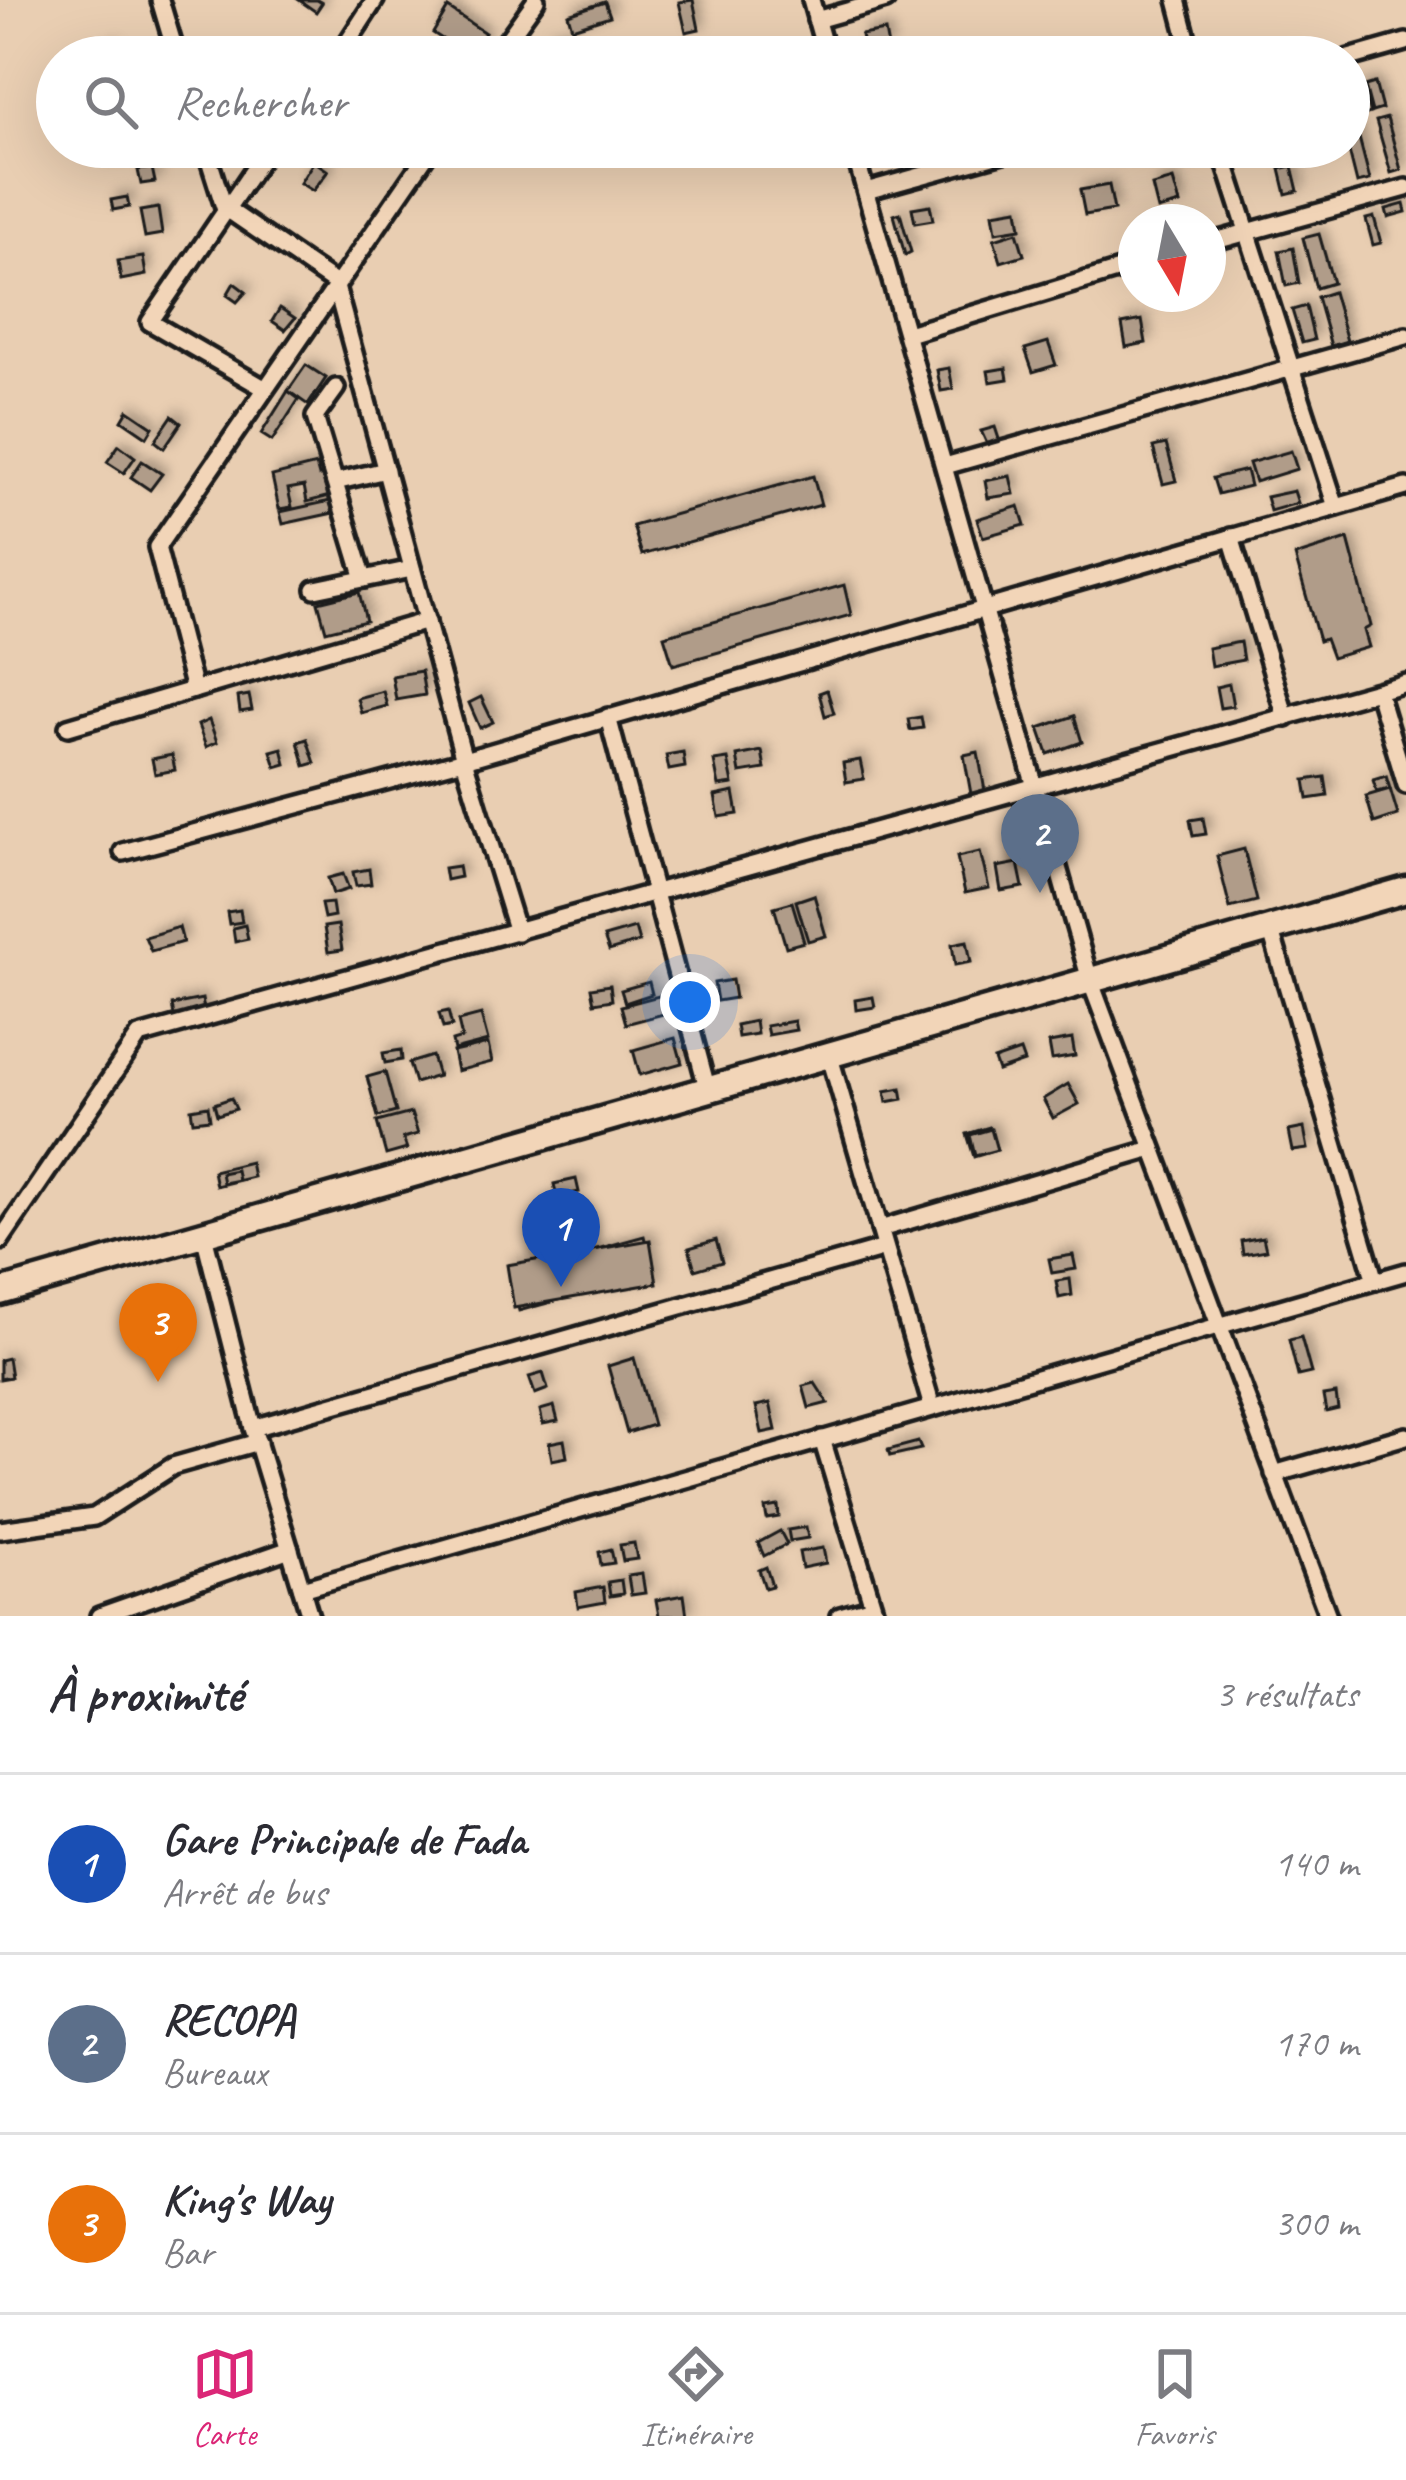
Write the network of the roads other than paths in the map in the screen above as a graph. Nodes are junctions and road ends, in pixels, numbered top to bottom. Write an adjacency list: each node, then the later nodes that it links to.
1 (160, 0): 8 (street)
2 (375, 0): 9 (street)
3 (536, 0): 10 (street)
4 (811, 0): 7 (street)
5 (886, 0): 7 (street)
6 (1178, 0): 12 (street)
7 (816, 20): 11 (street)
8 (171, 36)
9 (356, 36)
10 (510, 36)
11 (821, 36)
12 (1187, 36)
13 (1406, 42): 14 (street)
14 (1370, 52)
15 (212, 168): 23 (street)
16 (253, 168): 23 (street)
17 (417, 168): 27 (street)
18 (859, 168): 22 (street)
19 (949, 168): 22 (street)
20 (1228, 168): 24 (street)
21 (1406, 188): 24 (street)
22 (866, 191): 28 (street)
23 (224, 207): 27 (street); 31 (street)
24 (1250, 230): 25 (street); 30 (street)
25 (1226, 237)
26 (1118, 270): 28 (street)
27 (335, 283): 31 (street); 34 (street)
28 (908, 334): 33 (street)
29 (1406, 336): 30 (street)
30 (1290, 369): 33 (street); 37 (street)
31 (264, 388): 45 (street)
32 (337, 388): 35 (street)
33 (945, 466): 42 (street)
34 (386, 470): 35 (street); 39 (street)
35 (335, 482): 40 (street)
36 (1406, 487): 37 (street)
37 (1336, 507): 38 (street)
38 (1231, 537): 42 (street); 48 (street)
39 (412, 569): 40 (street); 43 (street)
40 (364, 579): 41 (street)
41 (315, 589)
42 (985, 606): 47 (street); 52 (street)
43 (427, 621): 45 (street); 50 (street)
44 (1406, 683): 46 (street)
45 (194, 690): 49 (street)
46 (1378, 692): 48 (street); 51 (street)
47 (608, 717): 50 (street); 55 (street)
48 (1286, 718): 52 (street)
49 (68, 727)
50 (464, 760): 53 (street); 57 (street)
51 (1406, 785)
52 (1038, 788): 55 (street); 58 (street)
53 (123, 852)
54 (1406, 890): 56 (highway)
55 (655, 895): 57 (street); 60 (street)
56 (1270, 928): 58 (highway); 67 (street)
57 (517, 932): 64 (street)
58 (1090, 980): 59 (highway); 61 (street)
59 (830, 1057): 60 (highway); 62 (street)
60 (708, 1091): 63 (highway)
61 (1152, 1149): 62 (street); 69 (street)
62 (880, 1229): 65 (street)
63 (204, 1235): 68 (highway); 71 (street)
64 (0, 1241)
65 (885, 1248): 70 (street); 71 (street)
66 (1406, 1272): 67 (street)
67 (1375, 1281): 69 (street)
68 (0, 1292)
69 (1216, 1326): 70 (street); 74 (street)
70 (932, 1408): 73 (street)
71 (256, 1435): 75 (street); 76 (street)
72 (1406, 1436): 74 (street)
73 (822, 1439): 77 (street); 78 (street)
74 (1274, 1474): 82 (street)
75 (0, 1530)
76 (290, 1549): 77 (street); 79 (street)
77 (302, 1588): 80 (street)
78 (874, 1611): 81 (street)
79 (98, 1616)
80 (310, 1616)
81 (840, 1616)
82 (1328, 1616)

